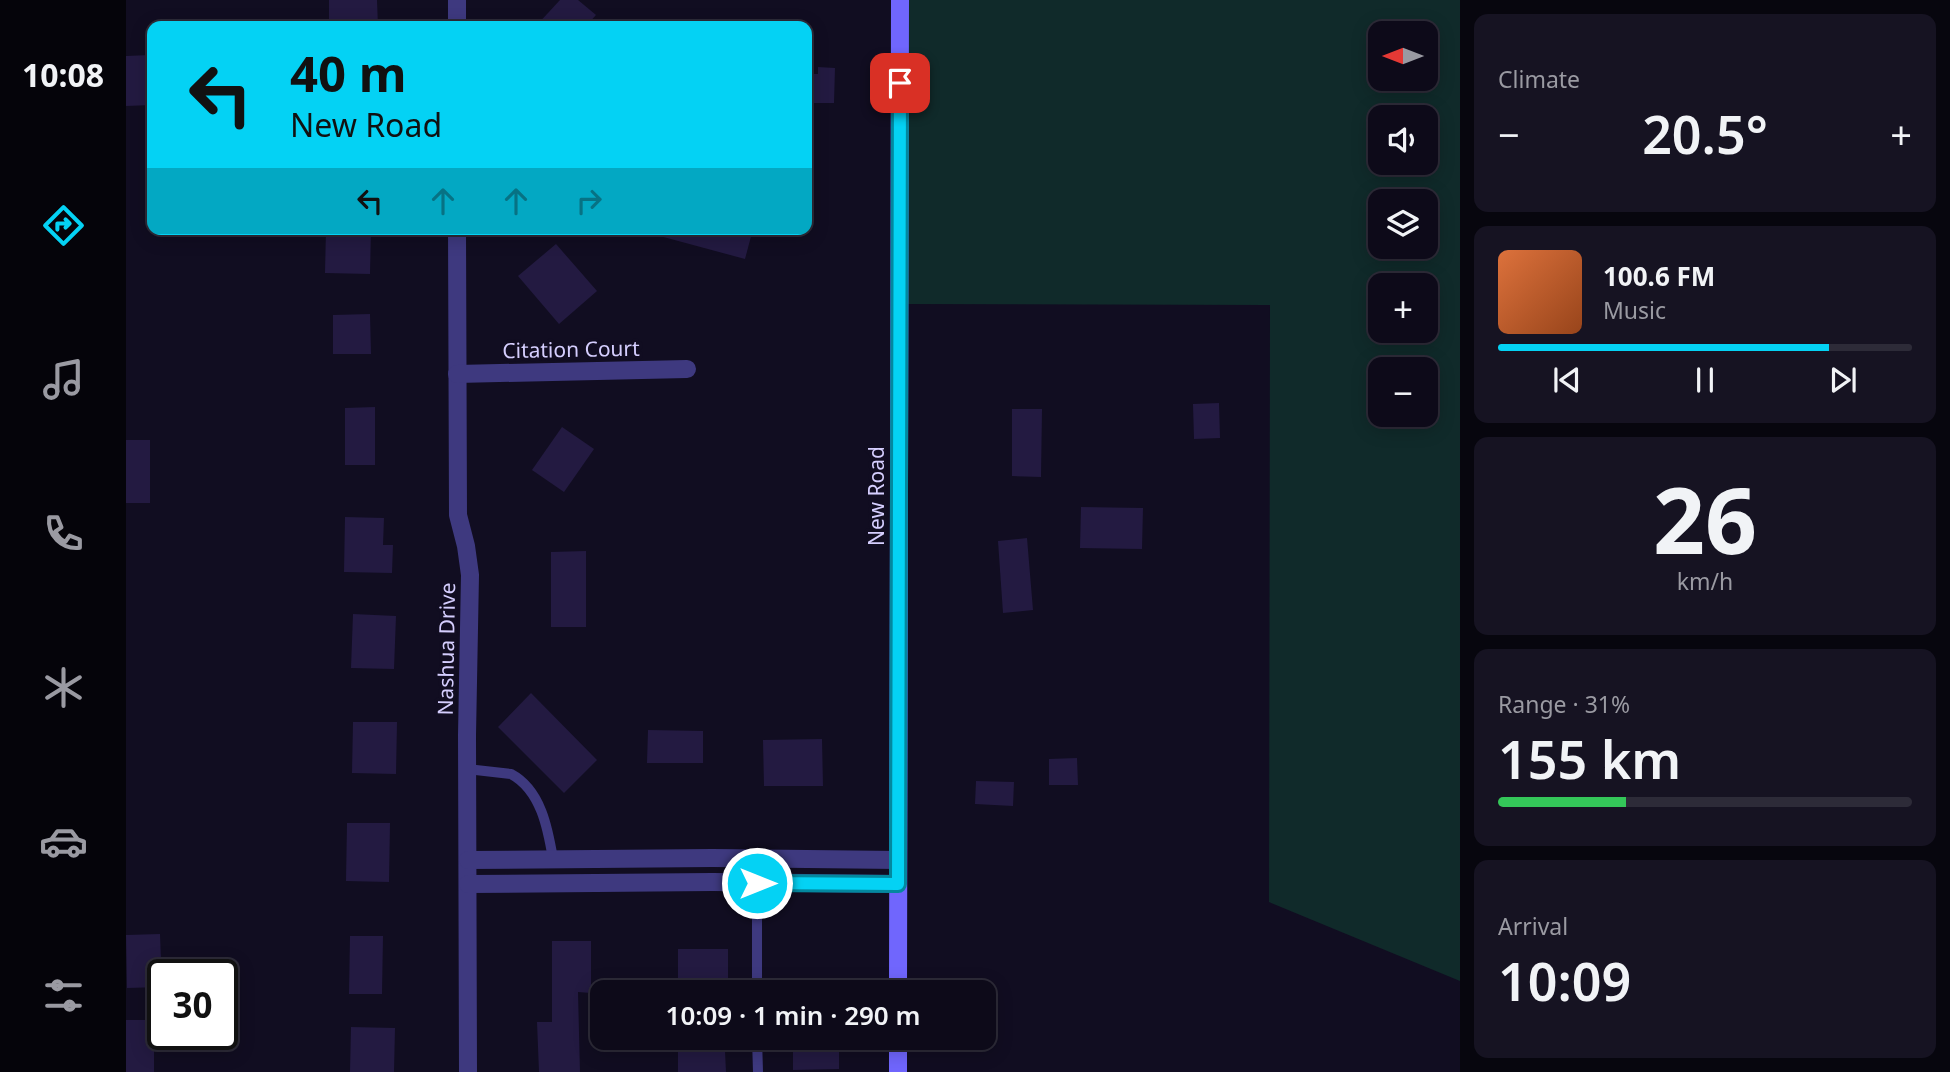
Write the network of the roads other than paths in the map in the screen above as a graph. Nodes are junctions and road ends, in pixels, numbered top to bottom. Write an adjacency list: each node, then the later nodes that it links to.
1 (457, 0): 3 (street)
2 (900, 0): 12 (street, New Road)
3 (457, 21)
4 (457, 235): 6 (street, Nashua Drive)
5 (687, 369): 6 (street, Citation Court)
6 (457, 374): 7 (street, Nashua Drive)
7 (467, 769): 8 (lane); 11 (street, Nashua Drive)
8 (553, 859): 9 (street); 11 (street)
9 (612, 859): 10 (street); 13 (street)
10 (757, 859): 12 (street); 14 (lane)
11 (468, 860): 15 (street, Nashua Drive)
12 (898, 860): 16 (street, New Road)
13 (612, 883): 14 (street); 15 (street)
14 (757, 883): 16 (street); 17 (lane)
15 (468, 884): 21 (street, Nashua Drive)
16 (898, 884): 18 (street, New Road)
17 (757, 980)
18 (898, 980)
19 (757, 1050): 22 (lane)
20 (898, 1050): 23 (street)
21 (468, 1072)
22 (758, 1072)
23 (898, 1072)

